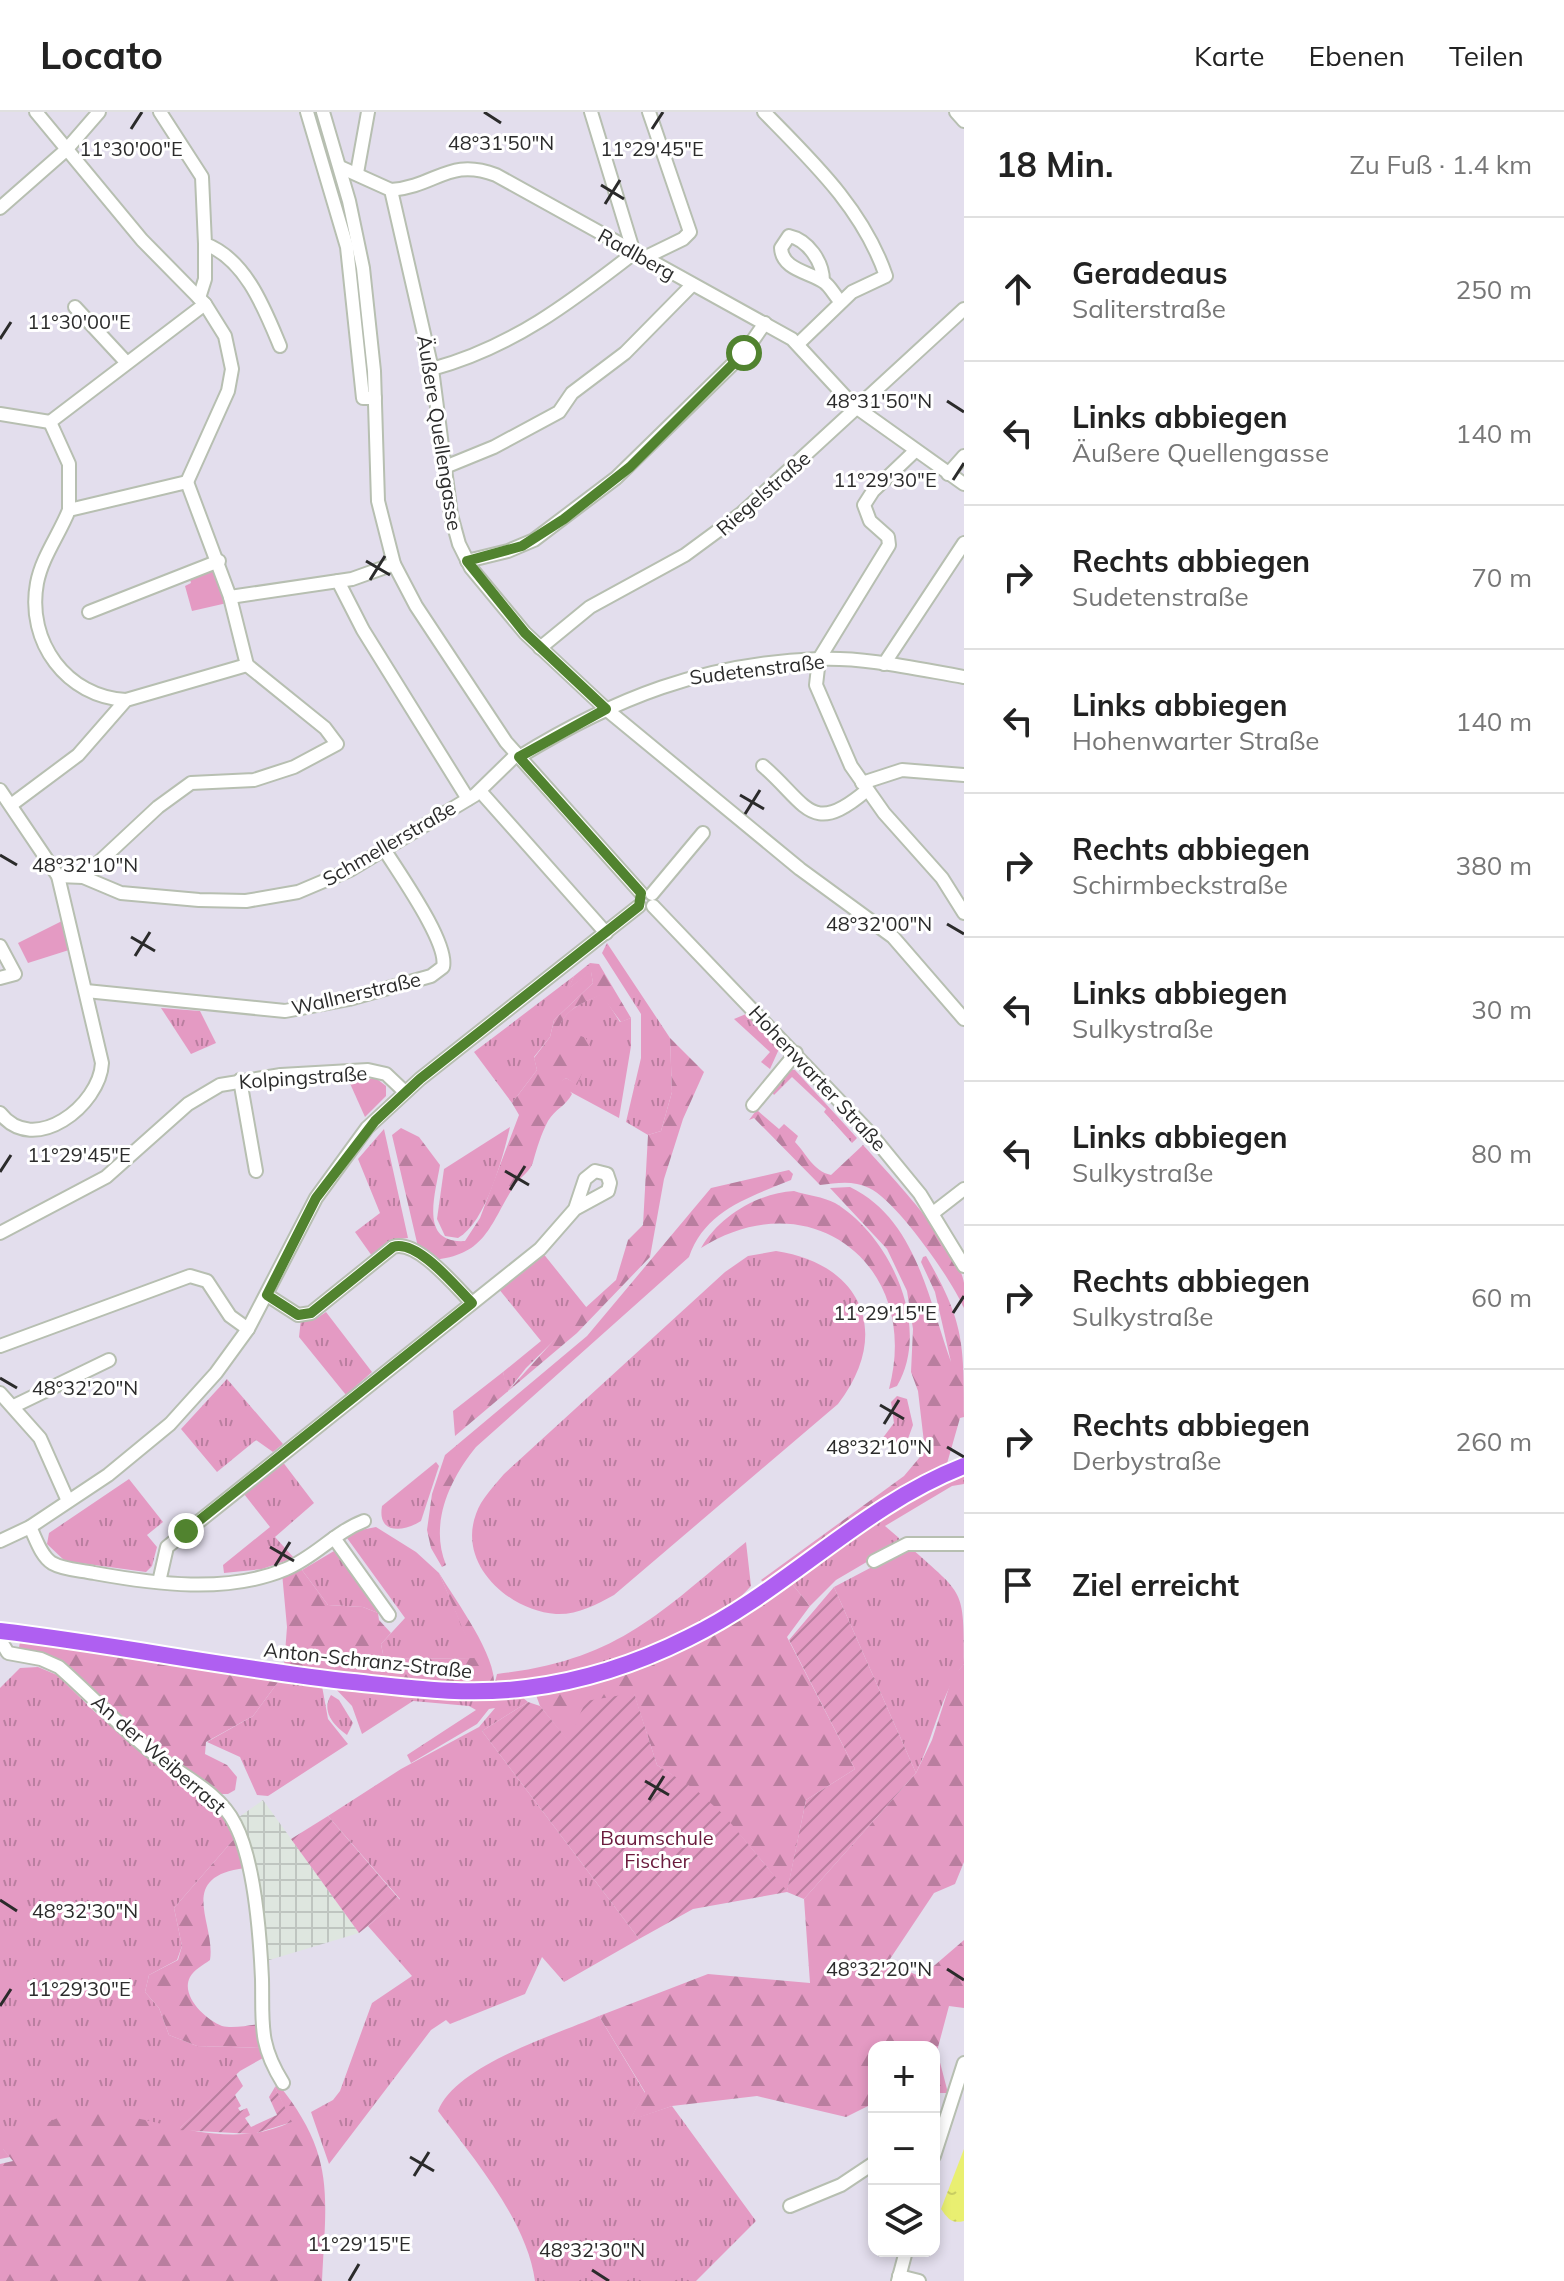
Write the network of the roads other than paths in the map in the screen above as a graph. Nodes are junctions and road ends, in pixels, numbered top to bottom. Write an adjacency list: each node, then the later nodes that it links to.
1 (36, 112): 10 (street)
2 (99, 112): 10 (street)
3 (160, 112): 15 (street)
4 (307, 112): 28 (street, Hohenwarter Straße)
5 (323, 112): 11 (street, Hohenwarter Straße)
6 (368, 112): 12 (street)
7 (591, 112): 16 (street)
8 (649, 112): 16 (street)
9 (764, 112): 20 (street)
10 (66, 150): 14 (street); 19 (street)
11 (340, 167): 12 (street); 28 (street, Hohenwarter Straße)
12 (357, 173): 13 (street)
13 (391, 190): 16 (street, Radlberg); 27 (street, Äußere Quellengasse)
14 (0, 208)
15 (205, 244): 19 (street); 25 (street)
16 (639, 256): 18 (street, Radlberg); 27 (street)
17 (823, 281): 20 (street)
18 (692, 285): 23 (street, Radlberg); 34 (street)
19 (202, 301): 26 (street); 36 (street)
20 (840, 301): 24 (street)
21 (75, 307): 26 (street)
22 (964, 309): 29 (street, Riegelstraße)
23 (765, 323): 24 (street, Radlberg); 41 (street)
24 (798, 344): 29 (street, Radlberg)
25 (280, 346)
26 (126, 362): 31 (street)
27 (432, 369): 34 (street, Äußere Quellengasse)
28 (375, 398): 42 (street, Hohenwarter Straße)
29 (858, 408): 32 (street, Radlberg); 46 (street, Riegelstraße)
30 (0, 414): 31 (street)
31 (50, 422): 38 (street)
32 (915, 451): 35 (street, Radlberg); 47 (street)
33 (964, 456): 35 (street)
34 (445, 467): 41 (street, Äußere Quellengasse)
35 (948, 474): 37 (street, Radlberg)
36 (187, 482): 38 (street); 40 (street)
37 (964, 484)
38 (69, 510): 51 (street)
39 (964, 543): 48 (street)
40 (219, 561): 44 (street); 45 (street)
41 (467, 561): 46 (street, Äußere Quellengasse)
42 (394, 564): 43 (street); 53 (street, Hohenwarter Straße)
43 (338, 581): 44 (street); 59 (street)
44 (230, 597): 49 (street)
45 (89, 612)
46 (540, 648): 52 (street, Äußere Quellengasse)
47 (819, 659): 48 (street, Sudetenstraße); 52 (street, Sudetenstraße); 56 (street)
48 (884, 664): 50 (street, Sudetenstraße)
49 (247, 665): 51 (street); 64 (street)
50 (964, 677)
51 (126, 700): 60 (street)
52 (606, 709): 53 (street, Sudetenstraße); 71 (street, Äußere Quellengasse)
53 (518, 756): 58 (street, Schmellerstraße); 65 (street, Hohenwarter Straße)
54 (763, 766): 56 (street)
55 (964, 775): 56 (street)
56 (864, 786): 66 (street)
57 (0, 790): 60 (street)
58 (480, 791): 59 (street, Schmellerstraße); 67 (street)
59 (468, 799): 62 (street, Schmellerstraße)
60 (11, 805): 63 (street)
61 (703, 833): 65 (street)
62 (384, 849): 64 (street, Schmellerstraße); 70 (street, Wallnerstraße)
63 (58, 876): 64 (street, Schmellerstraße); 70 (street)
64 (83, 877)
65 (646, 900): 67 (street); 72 (street, Hohenwarter Straße)
66 (964, 913)
67 (606, 933): 74 (street)
68 (0, 946): 69 (street)
69 (0, 978)
70 (86, 991): 76 (street)
71 (964, 1019)
72 (796, 1053): 75 (street); 80 (street, Hohenwarter Straße)
73 (240, 1080): 74 (street, Kolpingstraße); 77 (street); 81 (street, Kolpingstraße)
74 (405, 1092): 83 (street)
75 (753, 1105)
76 (1, 1116)
77 (256, 1171)
78 (964, 1189): 80 (street)
79 (575, 1209): 84 (street)
80 (933, 1213): 82 (street, Hohenwarter Straße)
81 (0, 1233)
82 (964, 1266)
83 (267, 1295): 84 (street); 85 (street)
84 (472, 1303): 98 (street)
85 (248, 1329): 86 (street); 91 (street)
86 (0, 1346)
87 (109, 1360): 89 (street)
88 (0, 1393): 89 (street)
89 (14, 1406): 91 (street)
90 (964, 1466): 100 (main road, Anton-Schranz-Straße)
91 (68, 1501): 93 (street)
92 (364, 1521): 94 (street)
93 (30, 1527): 95 (street); 98 (street)
94 (334, 1538): 98 (street); 99 (street)
95 (0, 1541)
96 (964, 1544): 97 (street)
97 (874, 1561)
98 (159, 1582)
99 (389, 1615)
100 (1, 1631): 102 (street, An der Weiberrast)
101 (964, 2063): 103 (street)
102 (283, 2083)
103 (961, 2083): 104 (street)
104 (940, 2131)
105 (868, 2167): 106 (street)
106 (790, 2206)
107 (904, 2257): 108 (street)
108 (899, 2278): 109 (street)
109 (919, 2281)

